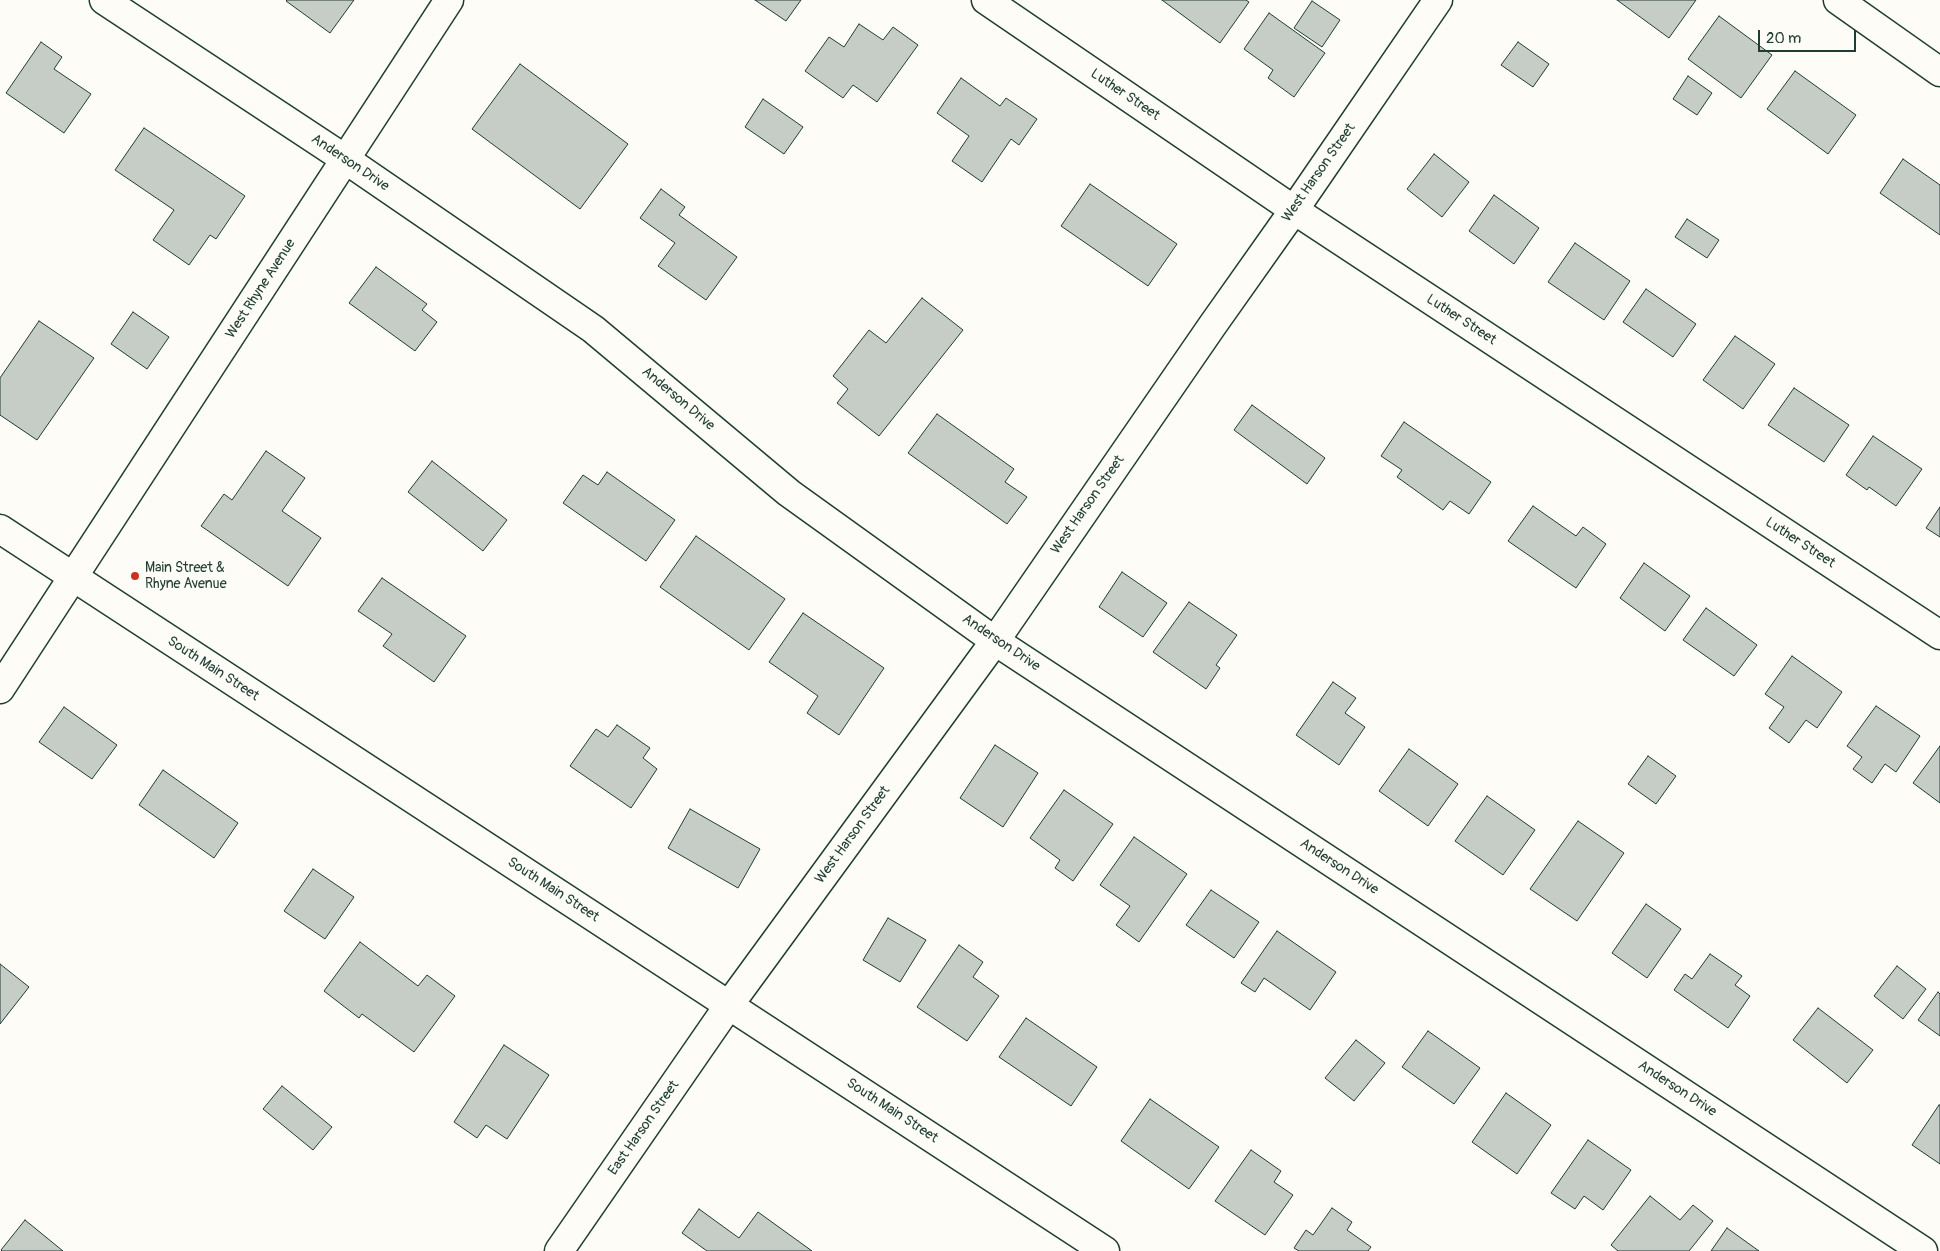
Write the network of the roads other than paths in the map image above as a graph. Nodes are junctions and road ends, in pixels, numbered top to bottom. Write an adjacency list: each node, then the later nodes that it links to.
1 (104, 0): 7 (street, Anderson Drive)
2 (449, 0): 7 (street, West Rhyne Avenue)
3 (986, 0): 8 (street, Luther Street)
4 (1438, 0): 8 (street, West Harson Street)
5 (1838, 0): 6 (street)
6 (1940, 72)
7 (345, 159): 10 (street, West Rhyne Avenue); 12 (street, Anderson Drive)
8 (1294, 210): 11 (street, Luther Street); 12 (street, West Harson Street)
9 (0, 529): 10 (street, South Main Street)
10 (73, 578): 13 (street, West Rhyne Avenue); 14 (street, South Main Street)
11 (1940, 635)
12 (995, 640): 14 (street, West Harson Street); 17 (street, Anderson Drive)
13 (0, 689)
14 (729, 1005): 15 (street, East Harson Street); 16 (street, South Main Street)
15 (560, 1251)
16 (1105, 1251)
17 (1923, 1251)

